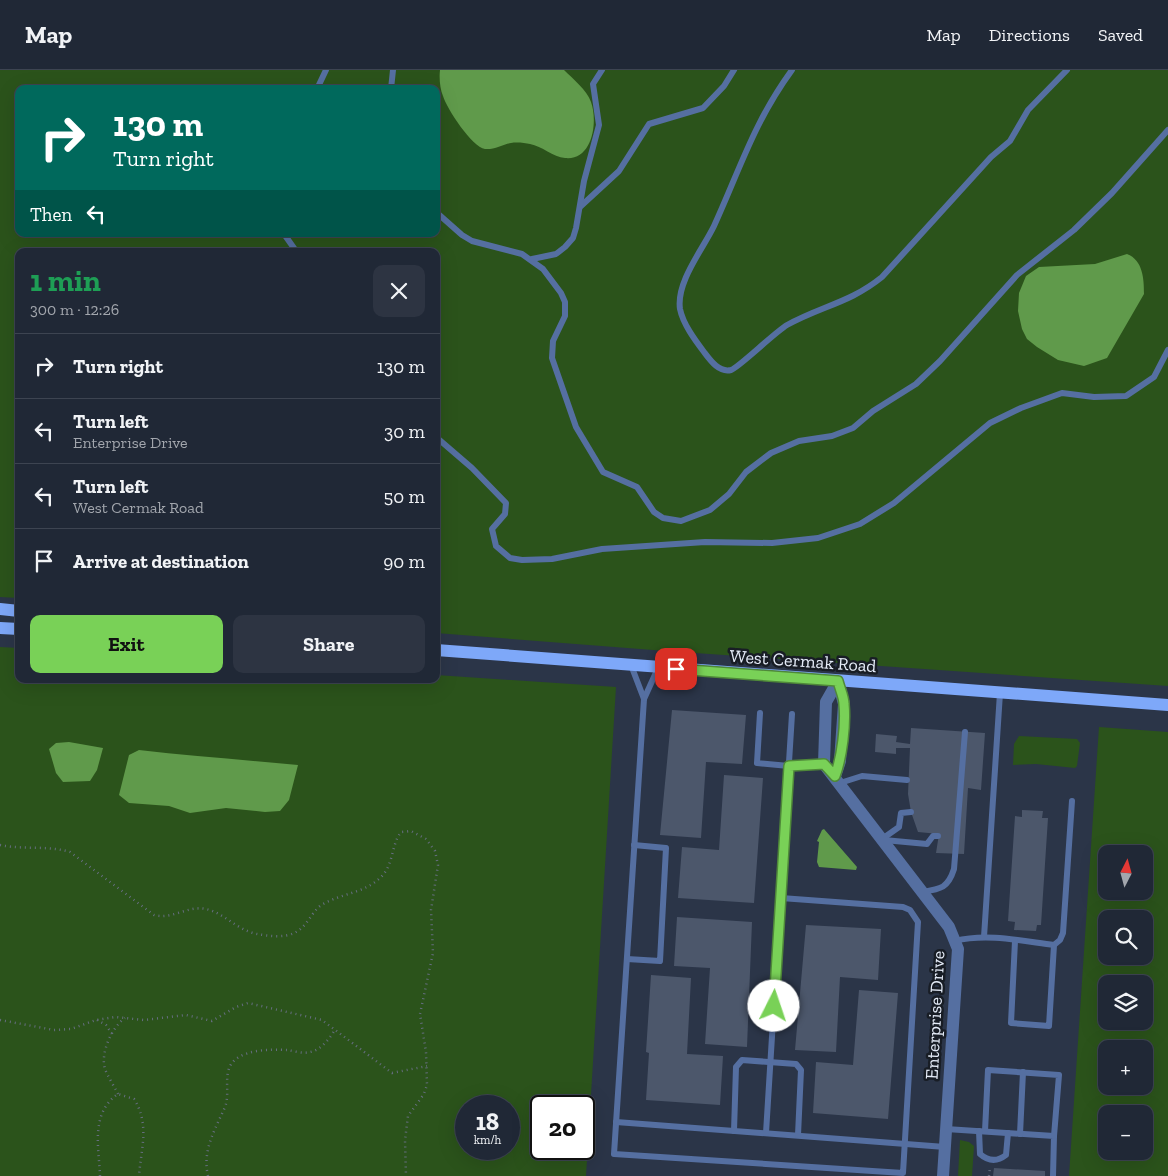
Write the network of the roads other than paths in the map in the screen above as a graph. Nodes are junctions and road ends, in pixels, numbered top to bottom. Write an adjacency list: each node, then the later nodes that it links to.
1 (326, 70): 7 (lane)
2 (393, 70): 8 (lane)
3 (602, 70): 10 (lane)
4 (734, 70): 10 (lane)
5 (792, 70): 6 (lane)
6 (1067, 70)
7 (319, 85)
8 (391, 85)
9 (1168, 130): 14 (lane)
10 (581, 206): 14 (lane)
11 (440, 216): 14 (lane)
12 (286, 237): 13 (lane)
13 (294, 248)
14 (532, 259)
15 (1168, 350): 16 (lane)
16 (440, 440)
17 (0, 609): 18 (main road)
18 (15, 611)
19 (0, 628): 20 (main road)
20 (15, 629)
21 (440, 650): 22 (main road, West Cermak Road)
22 (631, 665): 23 (main road, West Cermak Road); 26 (lane)
23 (658, 668): 24 (main road, West Cermak Road); 26 (lane)
24 (838, 681): 25 (main road, West Cermak Road); 31 (street); 33 (street)
25 (1000, 693): 27 (main road, West Cermak Road); 42 (lane)
26 (644, 698): 39 (lane)
27 (1168, 705)
28 (760, 713): 32 (lane)
29 (792, 714): 32 (lane)
30 (965, 732): 40 (lane)
31 (824, 764): 32 (lane); 33 (street, Enterprise Drive)
32 (789, 766): 41 (lane)
33 (837, 779): 34 (lane); 38 (street, Enterprise Drive)
34 (908, 780)
35 (1072, 801): 45 (lane)
36 (911, 812): 38 (lane)
37 (938, 836): 38 (lane)
38 (882, 840): 40 (street, Enterprise Drive)
39 (634, 845): 46 (lane); 46 (lane)
40 (922, 892): 44 (street, Enterprise Drive)
41 (781, 898): 47 (lane); 58 (lane)
42 (984, 937): 43 (lane); 44 (lane)
43 (1015, 940): 45 (lane); 45 (lane)
44 (955, 941): 50 (street, Enterprise Drive)
45 (1054, 945)
46 (627, 959): 49 (lane)
47 (770, 1061): 51 (lane); 53 (lane); 56 (lane)
48 (1022, 1072): 52 (lane); 55 (lane); 57 (lane)
49 (616, 1122): 51 (lane); 58 (lane)
50 (946, 1129): 52 (lane); 59 (street, Enterprise Drive)
51 (734, 1131): 53 (lane)
52 (982, 1131): 54 (lane); 54 (lane)
53 (766, 1133): 56 (lane)
54 (1008, 1133): 55 (lane)
55 (1020, 1134): 57 (lane)
56 (798, 1135): 58 (lane)
57 (1054, 1136): 61 (lane)
58 (905, 1143): 59 (lane)
59 (945, 1147): 60 (street, Enterprise Drive)
60 (943, 1176)
61 (1053, 1176)

